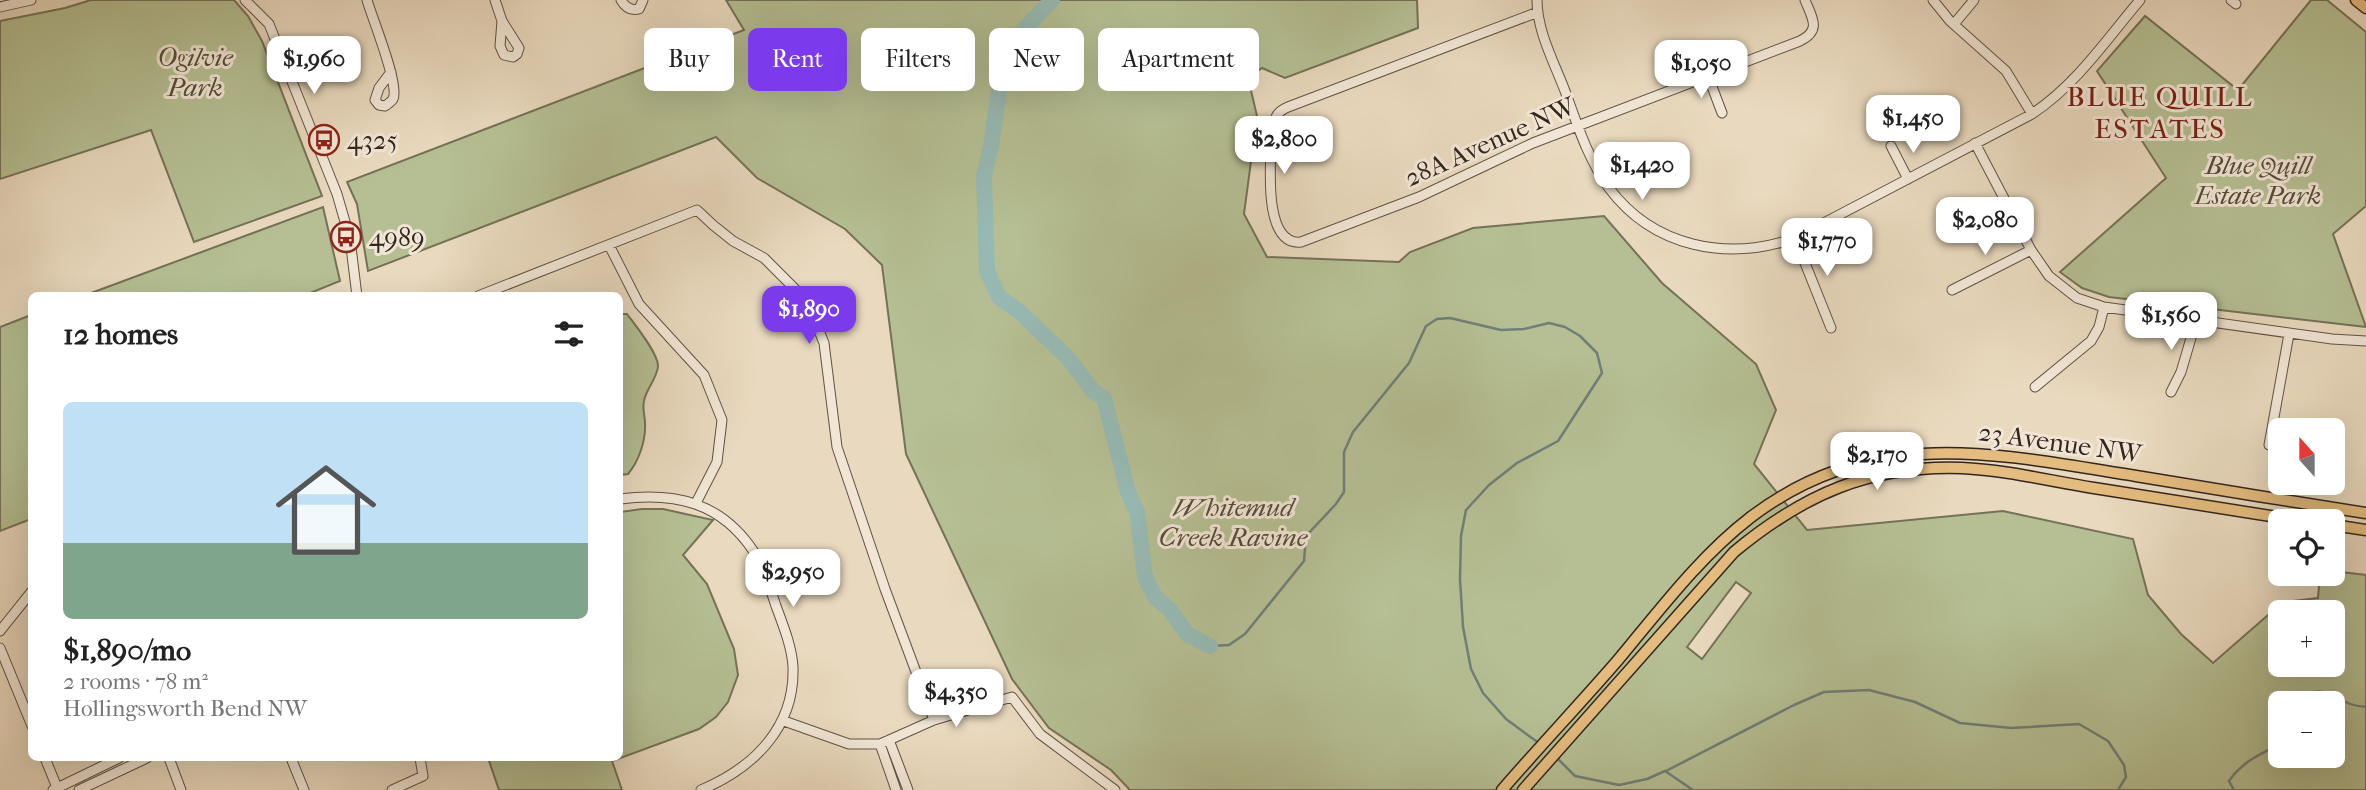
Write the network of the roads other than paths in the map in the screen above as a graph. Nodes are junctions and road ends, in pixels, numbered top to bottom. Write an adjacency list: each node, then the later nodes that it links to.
1 (31, 0): 13 (street)
2 (245, 0): 30 (street)
3 (367, 0): 18 (street)
4 (495, 0): 16 (street)
5 (621, 0): 6 (street)
6 (643, 0)
7 (1537, 0): 15 (street)
8 (1805, 0): 19 (street, 28A Avenue NW)
9 (1933, 0): 17 (street)
10 (1974, 0): 17 (street)
11 (2140, 0): 21 (street)
12 (2356, 0): 14 (main road)
13 (0, 7)
14 (2366, 8)
15 (1538, 12): 22 (street); 22 (street, 28A Avenue NW)
16 (502, 22)
17 (1954, 24): 21 (street)
18 (391, 72)
19 (1708, 76): 20 (street); 22 (street, 28A Avenue NW)
20 (1722, 113)
21 (2032, 114): 23 (street)
22 (1578, 125): 26 (street)
23 (1975, 143): 25 (street); 28 (street)
24 (1891, 146): 25 (street)
25 (1908, 179): 26 (street)
26 (1795, 239): 34 (street)
27 (608, 245): 31 (street); 41 (street); 50 (street)
28 (2031, 250): 29 (street); 32 (street)
29 (1952, 290)
30 (357, 292)
31 (488, 292)
32 (2104, 307): 33 (street); 37 (street)
33 (2196, 320): 35 (street); 38 (street)
34 (1831, 328)
35 (2289, 334): 36 (street); 39 (street)
36 (2366, 341)
37 (2035, 387)
38 (2171, 392)
39 (2274, 418)
40 (623, 499): 41 (street)
41 (696, 503): 51 (street)
42 (2366, 513): 69 (main road, 23 Avenue NW)
43 (2268, 516): 59 (main road, 23 Avenue NW)
44 (2345, 527): 45 (main road)
45 (2366, 530)
46 (28, 596): 47 (street)
47 (0, 631)
48 (0, 648): 49 (street)
49 (28, 716)
50 (934, 720): 52 (street); 68 (street)
51 (784, 721): 52 (street); 65 (street)
52 (884, 742): 66 (street); 67 (street)
53 (46, 761): 60 (street)
54 (113, 761): 60 (street)
55 (141, 761): 61 (street)
56 (170, 761): 62 (street)
57 (292, 761): 63 (street)
58 (420, 761): 64 (street)
59 (1526, 787)
60 (56, 789)
61 (79, 790)
62 (181, 790)
63 (304, 790)
64 (392, 790)
65 (701, 790)
66 (896, 790)
67 (908, 790)
68 (1115, 790)
69 (1502, 790)

